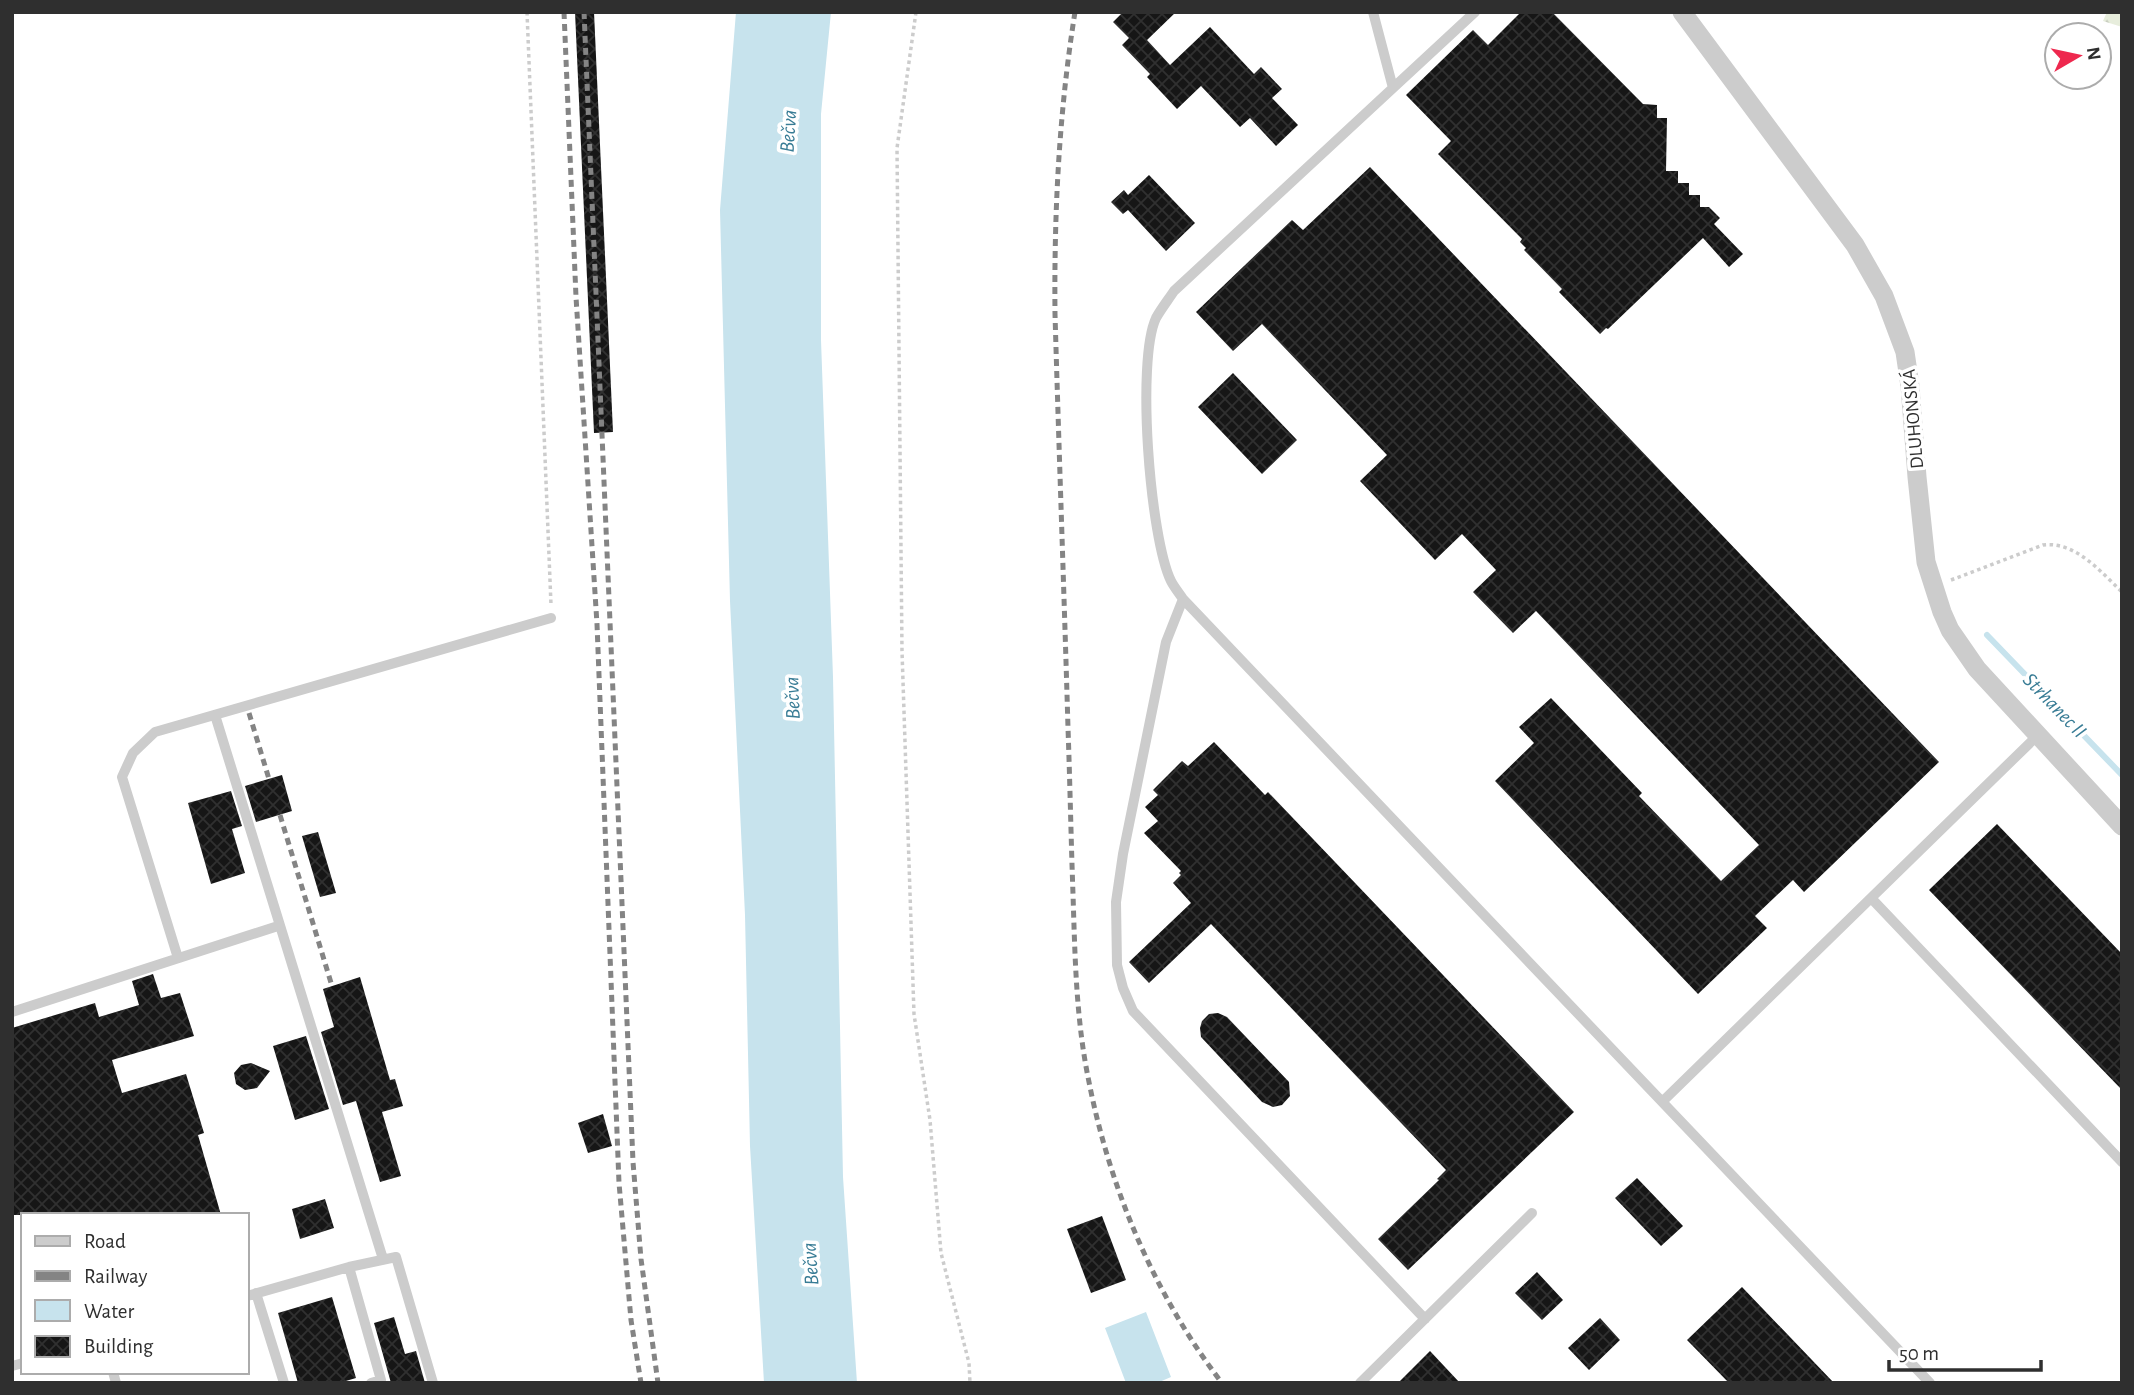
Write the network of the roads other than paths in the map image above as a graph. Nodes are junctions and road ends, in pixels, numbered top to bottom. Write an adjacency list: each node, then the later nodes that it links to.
1 (1373, 12): 4 (lane)
2 (1475, 12): 4 (lane)
3 (1682, 12): 8 (street, DLUHONSKÁ)
4 (1393, 88): 5 (lane)
5 (1183, 599): 14 (lane); 20 (lane)
6 (551, 618): 7 (lane)
7 (215, 715): 11 (lane); 12 (lane)
8 (2037, 736): 9 (street, DLUHONSKÁ); 10 (lane)
9 (2122, 825)
10 (1871, 898): 14 (lane); 15 (lane)
11 (278, 926): 12 (lane); 17 (lane)
12 (178, 958): 13 (lane)
13 (12, 1012)
14 (1662, 1101): 25 (lane)
15 (2122, 1161)
16 (1532, 1213): 20 (lane)
17 (383, 1259): 18 (lane); 23 (lane)
18 (349, 1267): 19 (lane); 22 (lane)
19 (252, 1295): 21 (lane)
20 (1425, 1319): 24 (lane)
21 (284, 1383)
22 (371, 1383)
23 (433, 1383)
24 (1360, 1383)
25 (1930, 1383)

